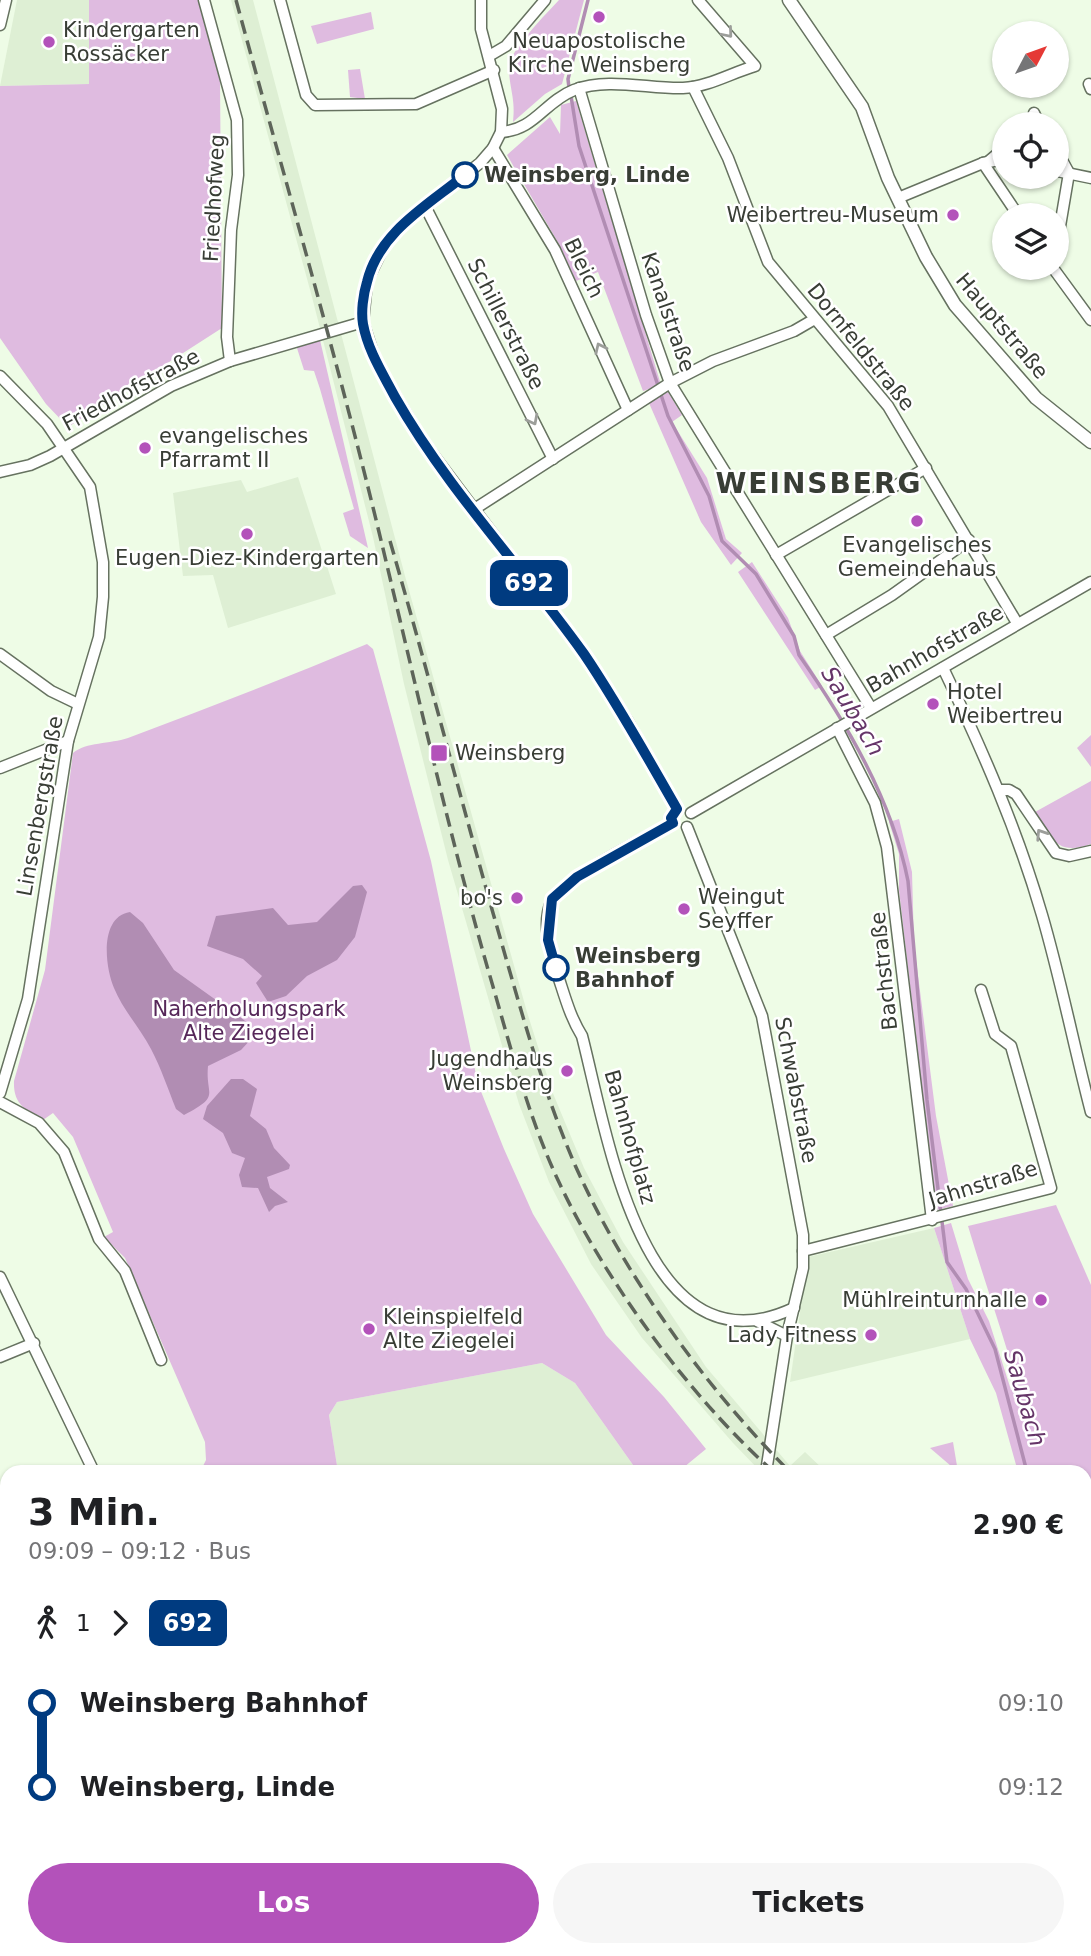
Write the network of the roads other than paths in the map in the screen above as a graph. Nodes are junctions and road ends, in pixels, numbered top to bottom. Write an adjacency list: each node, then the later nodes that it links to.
1 (6, 0): 8 (street)
2 (204, 0): 26 (street, Friedhofweg)
3 (280, 0): 10 (street)
4 (481, 0): 9 (street)
5 (545, 0): 9 (street)
6 (698, 0): 11 (street, one-way to 11)
7 (789, 0): 19 (street, Hauptstraße)
8 (0, 25)
9 (489, 56): 10 (street)
10 (494, 70): 13 (street)
11 (693, 87): 12 (street); 24 (street, Dornfeldstraße)
12 (576, 89): 13 (street); 28 (street, Kanalstraße)
13 (501, 132): 14 (street)
14 (493, 148): 21 (street); 29 (street, Bleich, one-way to 14)
15 (992, 160): 16 (street)
16 (986, 162): 19 (street); 20 (street)
17 (1069, 173): 18 (street)
18 (1091, 178)
19 (898, 198): 30 (street, Hauptstraße)
20 (1011, 203)
21 (425, 206): 25 (street); 32 (street, Schillerstraße, one-way to 32)
22 (1062, 280): 23 (street)
23 (1090, 317)
24 (813, 320): 28 (street); 33 (street, Dornfeldstraße)
25 (363, 322): 26 (street, Friedhofstraße); 35 (street)
26 (230, 360): 31 (street, Friedhofstraße)
27 (0, 376): 31 (street, Linsenbergstraße)
28 (666, 385): 29 (street); 37 (street, Kanalstraße)
29 (628, 410): 32 (street)
30 (1091, 442)
31 (65, 448): 34 (street, Friedhofstraße); 43 (street, Linsenbergstraße)
32 (553, 459): 35 (street)
33 (926, 468): 36 (street, Dornfeldstraße); 37 (street)
34 (0, 472)
35 (473, 510): 49 (street)
36 (969, 540): 39 (street, Dornfeldstraße); 40 (street)
37 (776, 555): 40 (street, Kanalstraße)
38 (1091, 582): 39 (street, Bahnhofstraße)
39 (1017, 623): 42 (street, Bahnhofstraße)
40 (826, 635): 44 (street, Kanalstraße)
41 (0, 654): 43 (street)
42 (943, 668): 44 (street, Bahnhofstraße); 48 (street)
43 (78, 704): 46 (street, Linsenbergstraße)
44 (871, 708): 45 (street, Bahnhofstraße)
45 (838, 727): 50 (street, Bahnhofstraße); 58 (street, Bachstraße)
46 (68, 741): 47 (street); 55 (street, Linsenbergstraße)
47 (0, 768)
48 (999, 790): 53 (street, one-way to 48); 57 (street)
49 (677, 809): 50 (street); 51 (street)
50 (691, 813): 52 (street)
51 (673, 823): 52 (street); 62 (street, Bahnhofplatz)
52 (687, 827): 59 (street, Schwabstraße)
53 (1091, 851)
54 (981, 990): 58 (street, Jahnstraße)
55 (0, 1093)
56 (0, 1102): 66 (street)
57 (1091, 1112)
58 (939, 1218): 59 (street, Jahnstraße)
59 (803, 1251): 61 (street, Schwabstraße)
60 (0, 1277): 64 (street)
61 (794, 1308): 62 (street, Bahnhofplatz); 63 (street, Schwabstraße)
62 (757, 1321): 63 (street, Bahnhofplatz)
63 (787, 1336): 68 (street, Schwabstraße)
64 (34, 1343): 65 (street); 67 (street)
65 (0, 1357)
66 (161, 1360)
67 (91, 1465)
68 (767, 1465)

